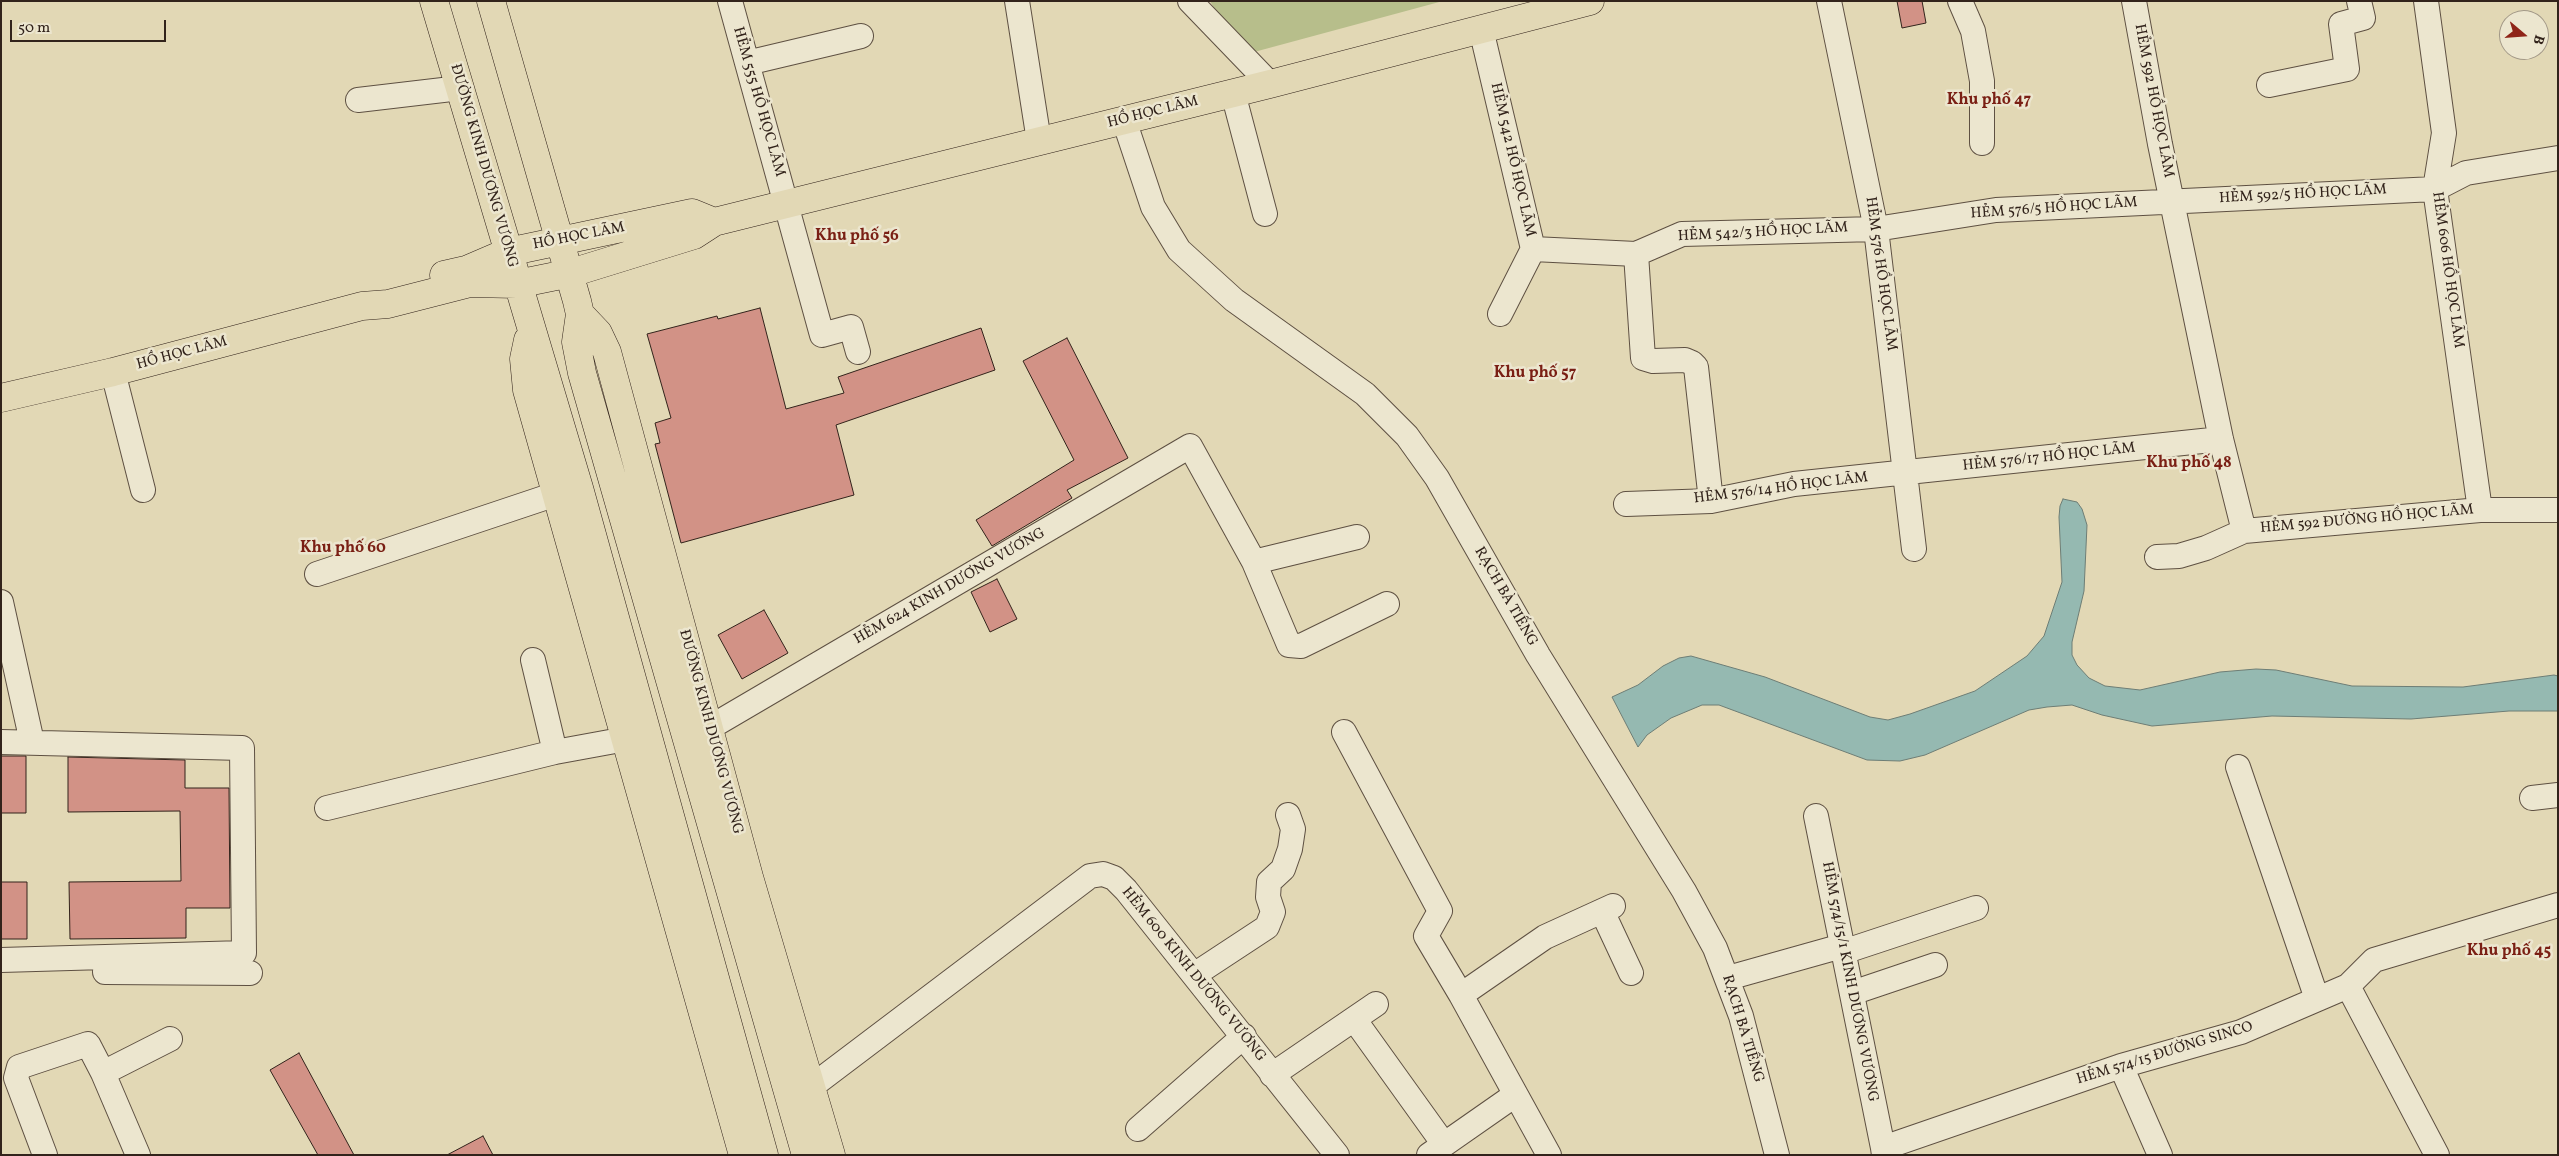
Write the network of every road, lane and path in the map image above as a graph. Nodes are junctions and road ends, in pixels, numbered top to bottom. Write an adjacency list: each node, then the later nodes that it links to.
1 (434, 1): 17 (main road, ĐƯỜNG KINH DƯƠNG VƯƠNG)
2 (492, 1): 30 (main road, ĐƯỜNG KINH DƯƠNG VƯƠNG)
3 (730, 1): 14 (street, HẺM 555 HỒ HỌC LÃM)
4 (1017, 1): 21 (street)
5 (1190, 1): 15 (street)
6 (1590, 1): 12 (main road, HỒ HỌC LÃM)
7 (1829, 1): 29 (street, HẺM 576 HỒ HỌC LÃM)
8 (1960, 1): 22 (street)
9 (2134, 1): 25 (street, HẺM 592 HỒ HỌC LÃM)
10 (2359, 1): 16 (street)
11 (2426, 1): 24 (street, HẺM 606 HỒ HỌC LÃM)
12 (1481, 29): 15 (main road, HỒ HỌC LÃM); 31 (street, HẺM 542 HỒ HỌC LÃM)
13 (861, 36): 14 (street)
14 (747, 63): 26 (street, HẺM 555 HỒ HỌC LÃM)
15 (1270, 84): 18 (main road, HỒ HỌC LÃM)
16 (2269, 85)
17 (460, 88): 19 (street); 32 (main road, ĐƯỜNG KINH DƯƠNG VƯƠNG)
18 (1233, 93): 20 (main road, HỒ HỌC LÃM); 27 (street)
19 (358, 100)
20 (1117, 122): 21 (main road, HỒ HỌC LÃM); 80 (street, RẠCH BÀ TIẾNG); 104 (street, RẠCH BÀ TIẾNG)
21 (1039, 141): 26 (main road, HỒ HỌC LÃM)
22 (1982, 144)
23 (2558, 158): 24 (street)
24 (2435, 189): 25 (street, HẺM 592/5 HỒ HỌC LÃM); 48 (street, HẺM 606 HỒ HỌC LÃM)
25 (2172, 201): 29 (street, HẺM 576/5 HỒ HỌC LÃM); 42 (street, HẺM 592 ĐƯỜNG HỒ HỌC LÃM)
26 (786, 203): 28 (main road, HỒ HỌC LÃM); 39 (street, HẺM 555 HỒ HỌC LÃM)
27 (1266, 214)
28 (714, 222): 30 (main road, HỒ HỌC LÃM); 34 (main road, HỒ HỌC LÃM)
29 (1876, 229): 33 (street, HẺM 542/3 HỒ HỌC LÃM); 43 (street, HẺM 576 HỒ HỌC LÃM)
30 (562, 241): 32 (main road, HỒ HỌC LÃM); 34 (main road, ĐƯỜNG KINH DƯƠNG VƯƠNG)
31 (1534, 249): 33 (street, HẺM 542/3 HỒ HỌC LÃM); 37 (street, HẺM 542 HỒ HỌC LÃM)
32 (508, 252): 35 (main road, ĐƯỜNG KINH DƯƠNG VƯƠNG); 36 (main road, HỒ HỌC LÃM)
33 (1636, 254): 46 (street)
34 (570, 273): 35 (main road, HỒ HỌC LÃM); 60 (main road, ĐƯỜNG KINH DƯƠNG VƯƠNG)
35 (517, 284): 36 (main road, HỒ HỌC LÃM); 38 (main road, ĐƯỜNG KINH DƯƠNG VƯƠNG)
36 (362, 306): 40 (main road, HỒ HỌC LÃM)
37 (1500, 314)
38 (531, 332): 45 (main road); 101 (main road, ĐƯỜNG KINH DƯƠNG VƯƠNG)
39 (858, 352)
40 (113, 372): 41 (main road, HỒ HỌC LÃM); 44 (street)
41 (1, 398)
42 (2221, 439): 43 (street, HẺM 576/17 HỒ HỌC LÃM); 50 (street, HẺM 592 ĐƯỜNG HỒ HỌC LÃM)
43 (1907, 474): 46 (street, HẺM 576/14 HỒ HỌC LÃM); 52 (street, HẺM 576 HỒ HỌC LÃM)
44 (143, 490)
45 (556, 494): 55 (street); 61 (main road)
46 (1710, 500): 47 (street, HẺM 576/14 HỒ HỌC LÃM)
47 (1626, 504)
48 (2480, 510): 49 (street, HẺM 592 ĐƯỜNG HỒ HỌC LÃM); 50 (street, HẺM 592 ĐƯỜNG HỒ HỌC LÃM)
49 (2558, 510)
50 (2244, 531): 53 (street)
51 (1357, 537): 54 (street)
52 (1914, 549)
53 (2157, 558)
54 (1254, 562): 57 (street); 60 (street, HẺM 624 KINH DƯƠNG VƯƠNG)
55 (316, 574)
56 (1, 602): 63 (street)
57 (1387, 604)
58 (533, 660): 64 (street)
59 (1344, 732): 83 (street)
60 (698, 734): 92 (main road, ĐƯỜNG KINH DƯƠNG VƯƠNG); 97 (main road, ĐƯỜNG KINH DƯƠNG VƯƠNG)
61 (626, 739): 64 (street); 100 (main road)
62 (1, 742): 63 (street)
63 (32, 742): 74 (street)
64 (555, 752): 68 (street)
65 (2238, 766): 84 (street)
66 (2558, 795): 67 (street)
67 (2532, 798)
68 (327, 808)
69 (1288, 815): 79 (street)
70 (1816, 816): 73 (street, HẺM 574/15/1 KINH DƯƠNG VƯƠNG)
71 (2558, 905): 81 (street, HẺM 574/15 ĐƯỜNG SINCO)
72 (1976, 908): 73 (street)
73 (1843, 949): 80 (street); 82 (street, HẺM 574/15/1 KINH DƯƠNG VƯƠNG)
74 (1, 960)
75 (1935, 965): 82 (street)
76 (1, 972): 78 (street)
77 (1631, 973): 83 (street)
78 (250, 974)
79 (1194, 975): 87 (street, HẺM 600 KINH DƯƠNG VƯƠNG); 92 (street, HẺM 600 KINH DƯƠNG VƯƠNG)
80 (1728, 978): 105 (street, RẠCH BÀ TIẾNG)
81 (2348, 986): 84 (street, HẺM 574/15 ĐƯỜNG SINCO); 107 (street)
82 (1852, 993): 96 (street, HẺM 574/15/1 KINH DƯƠNG VƯƠNG)
83 (1461, 995): 93 (street)
84 (2317, 999): 89 (street, HẺM 574/15 ĐƯỜNG SINCO)
85 (1376, 1004): 86 (street)
86 (1354, 1019): 91 (street); 95 (street)
87 (1244, 1036): 91 (street, HẺM 600 KINH DƯƠNG VƯƠNG); 94 (street)
88 (170, 1039): 90 (street)
89 (2121, 1066): 96 (street, HẺM 574/15 ĐƯỜNG SINCO); 106 (street)
90 (103, 1073): 98 (street); 99 (street)
91 (1272, 1075): 102 (street, HẺM 600 KINH DƯƠNG VƯƠNG)
92 (811, 1088): 97 (main road, ĐƯỜNG KINH DƯƠNG VƯƠNG)
93 (1515, 1095): 95 (street); 103 (street)
94 (1138, 1129)
95 (1436, 1149)
96 (1884, 1151)
97 (814, 1152)
98 (45, 1155)
99 (138, 1155)
100 (743, 1155)
101 (764, 1155)
102 (1337, 1155)
103 (1549, 1155)
104 (1764, 1155)
105 (1777, 1155)
106 (2160, 1155)
107 (2437, 1155)

